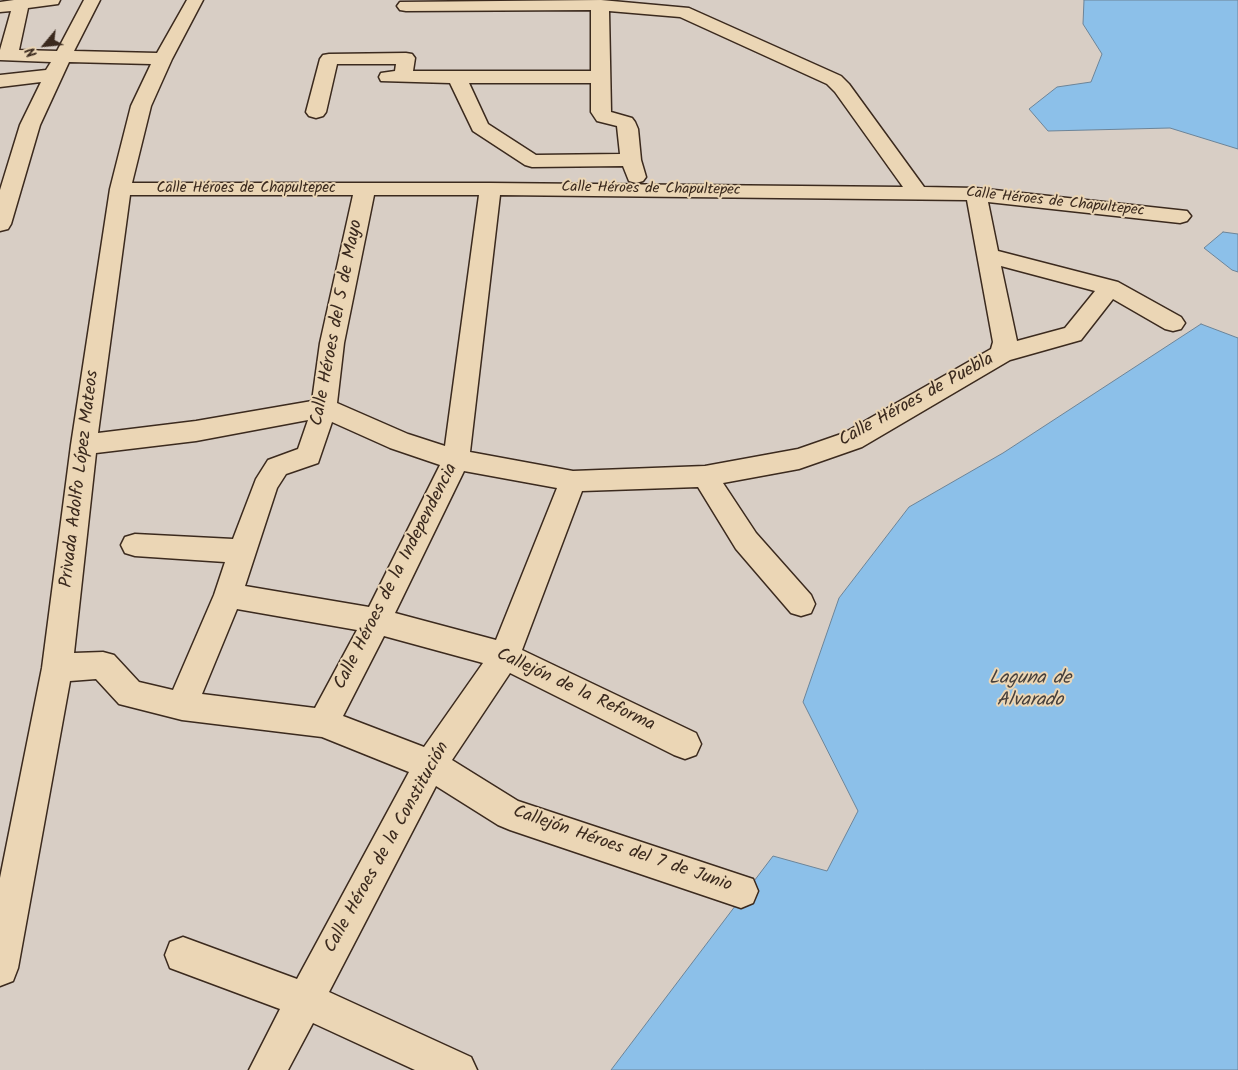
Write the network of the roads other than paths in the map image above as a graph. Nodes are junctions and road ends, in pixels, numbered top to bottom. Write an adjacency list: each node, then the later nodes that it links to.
1 (52, 0): 4 (street)
2 (92, 0): 9 (street)
3 (195, 0): 10 (street, Privada Adolfo López Mateos)
4 (21, 3): 7 (street); 8 (street)
5 (600, 5): 6 (street); 13 (street); 21 (street)
6 (406, 6)
7 (0, 7)
8 (4, 55): 9 (street)
9 (62, 57): 10 (street); 11 (street)
10 (163, 59): 18 (street, Privada Adolfo López Mateos)
11 (53, 75): 14 (street); 24 (street)
12 (456, 77): 13 (street); 15 (street); 16 (street)
13 (602, 77): 16 (street)
14 (0, 81)
15 (316, 112)
16 (631, 160): 20 (street)
17 (490, 188): 19 (street, Calle Héroes de Chapultepec); 20 (street, Calle Héroes de Chapultepec); 31 (street, Calle Héroes de la Independencia)
18 (120, 189): 19 (street, Calle Héroes de Chapultepec); 30 (street, Privada Adolfo López Mateos)
19 (365, 190): 29 (street, Calle Héroes del 5 de Mayo)
20 (639, 190): 21 (street, Calle Héroes de Chapultepec)
21 (918, 193): 22 (street, Calle Héroes de Chapultepec)
22 (976, 194): 23 (street, Calle Héroes de Chapultepec); 25 (street, Calle Héroes de Puebla)
23 (1180, 216)
24 (0, 224)
25 (989, 256): 26 (street); 28 (street, Calle Héroes de Puebla)
26 (1110, 286): 27 (street); 28 (street)
27 (1173, 323)
28 (1002, 354): 32 (street, Calle Héroes de Puebla)
29 (324, 408): 30 (street); 31 (street, Calle Héroes de Puebla); 35 (street, Calle Héroes del 5 de Mayo)
30 (84, 445): 40 (street, Privada Adolfo López Mateos)
31 (456, 460): 33 (street, Calle Héroes de Puebla); 38 (street, Calle Héroes de la Independencia)
32 (705, 476): 33 (street, Calle Héroes de Puebla); 37 (street)
33 (573, 481): 39 (street, Calle Héroes de la Constitución)
34 (135, 545): 35 (street)
35 (243, 551): 36 (street)
36 (228, 595): 38 (street, Callejón de la Reforma); 41 (street)
37 (801, 604)
38 (377, 621): 39 (street, Callejón de la Reforma); 42 (street, Calle Héroes de la Independencia)
39 (505, 656): 43 (street, Callejón de la Reforma); 44 (street, Calle Héroes de la Constitución)
40 (57, 668): 41 (street, Callejón Héroes del 7 de Junio); 47 (street, Privada Adolfo López Mateos)
41 (182, 706): 42 (street, Callejón Héroes del 7 de Junio)
42 (323, 723): 44 (street, Callejón Héroes del 7 de Junio)
43 (685, 744)
44 (430, 765): 45 (street, Callejón Héroes del 7 de Junio); 48 (street, Calle Héroes de la Constitución)
45 (741, 891)
46 (183, 956): 48 (street)
47 (0, 968)
48 (305, 1000): 49 (street, Calle Héroes de la Constitución); 50 (street)
49 (268, 1070)
50 (458, 1070)

